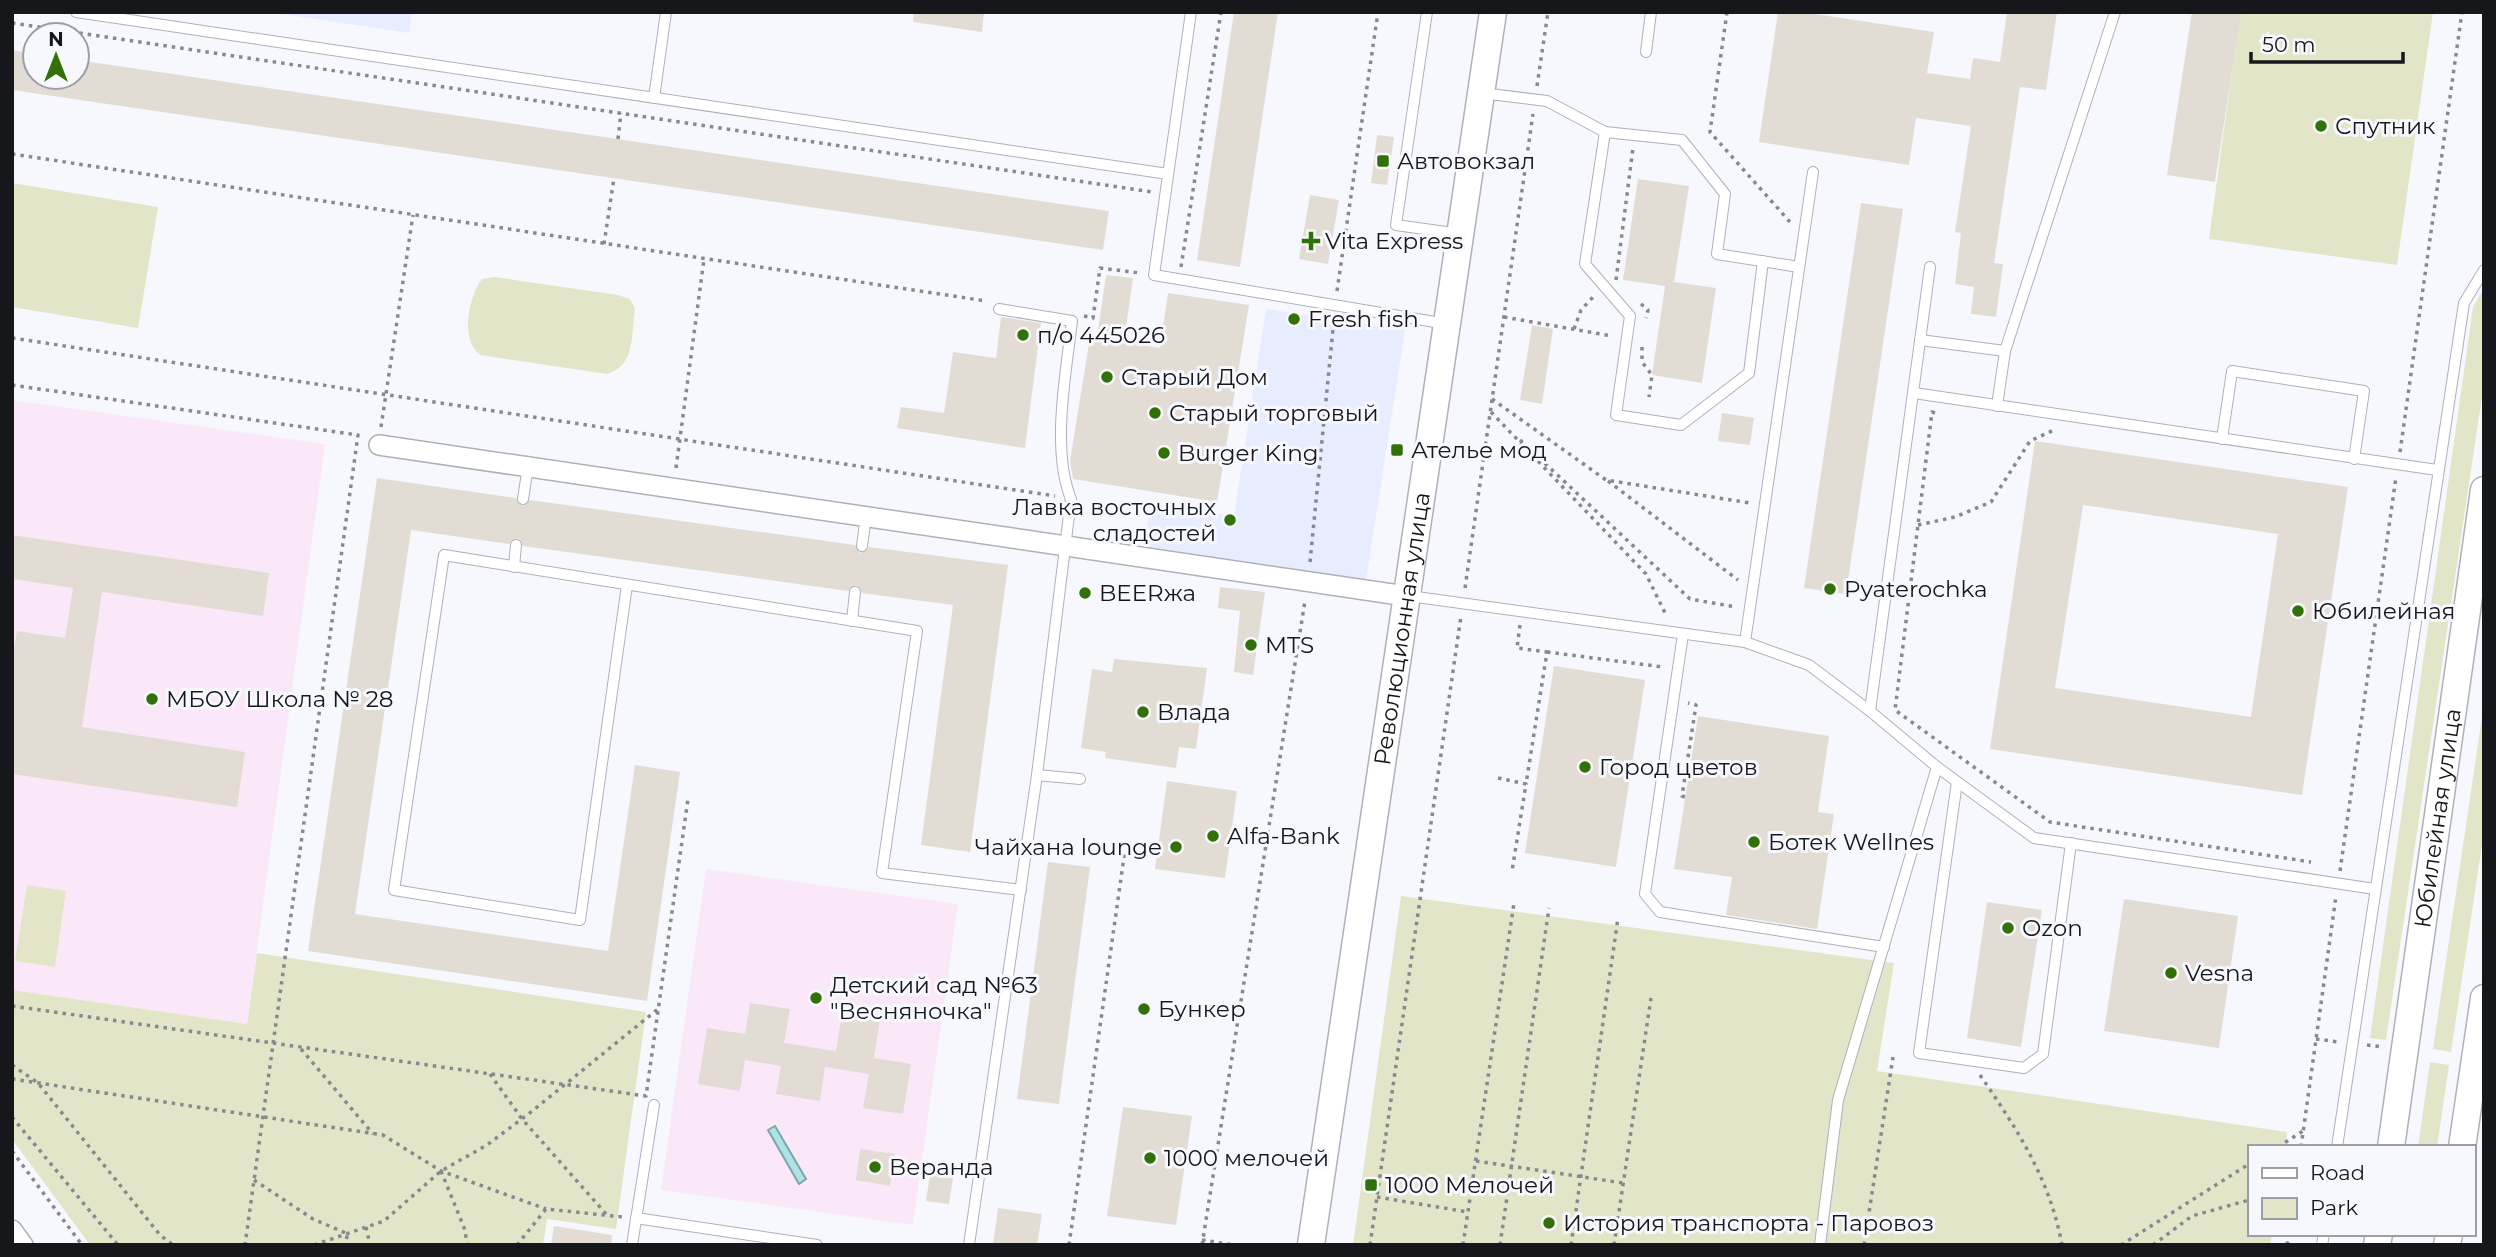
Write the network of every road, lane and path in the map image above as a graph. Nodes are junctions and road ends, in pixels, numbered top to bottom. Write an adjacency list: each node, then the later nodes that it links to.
1 (76, 12): 15 (lane)
2 (666, 12): 15 (lane)
3 (1191, 12): 23 (lane)
4 (1221, 12): 35 (path)
5 (1378, 12): 41 (path)
6 (1427, 12): 27 (lane)
7 (1493, 12): 14 (main road, Революционная улица)
8 (1548, 12): 16 (path)
9 (1651, 12): 13 (lane)
10 (2115, 12): 51 (lane)
11 (2462, 12): 65 (path)
12 (12, 23): 17 (path)
13 (1646, 52)
14 (1481, 93): 16 (lane); 27 (main road, Революционная улица)
15 (654, 98): 23 (lane)
16 (1535, 100): 18 (lane); 44 (path)
17 (621, 113): 20 (path); 25 (path)
18 (1605, 132): 19 (lane); 37 (lane)
19 (1635, 135): 30 (lane); 36 (path)
20 (618, 139)
21 (12, 154): 26 (path)
22 (1813, 172): 31 (lane)
23 (1168, 174): 25 (lane)
24 (614, 178): 28 (path)
25 (1165, 194): 34 (lane)
26 (413, 215): 28 (path); 54 (path)
27 (1460, 234): 46 (main road, Революционная улица)
28 (604, 244): 29 (path)
29 (704, 259): 40 (path); 61 (path)
30 (1763, 261): 31 (lane); 49 (lane)
31 (1799, 267): 75 (lane)
32 (1930, 267): 50 (lane)
33 (2484, 270): 67 (lane)
34 (1154, 275): 35 (lane); 43 (path)
35 (1179, 279): 41 (lane)
36 (1616, 281): 37 (path); 38 (path)
37 (1606, 288): 47 (path); 49 (lane)
38 (1624, 288)
39 (1632, 296): 45 (path)
40 (986, 301)
41 (1335, 305): 46 (lane); 82 (path)
42 (999, 309): 74 (lane)
43 (1080, 316)
44 (1504, 317): 47 (path); 56 (path)
45 (1646, 321)
46 (1447, 324): 86 (main road, Революционная улица)
47 (1574, 329): 49 (path)
48 (12, 338): 54 (path)
49 (1627, 339): 55 (path)
50 (1920, 340): 51 (lane); 53 (lane)
51 (2005, 351): 57 (lane)
52 (12, 385): 120 (path)
53 (1914, 393): 57 (lane); 95 (lane)
54 (386, 394): 61 (path); 63 (path)
55 (1648, 397)
56 (1492, 399): 58 (path); 70 (path)
57 (1997, 405): 62 (lane)
58 (1490, 412): 87 (path); 88 (path); 90 (path)
59 (1945, 414): 77 (path)
60 (2041, 428): 77 (path)
61 (680, 439): 71 (path); 74 (path)
62 (2222, 439): 64 (lane); 64 (lane)
63 (379, 445): 66 (street)
64 (2354, 459): 65 (lane)
65 (2398, 465): 67 (lane); 69 (path)
66 (528, 466): 71 (street); 73 (lane)
67 (2437, 470): 110 (lane)
68 (2382, 477): 69 (path)
69 (2396, 479): 107 (path)
70 (1606, 480): 75 (path); 85 (path)
71 (674, 487): 76 (street)
72 (2484, 490): 138 (main road, Юбилейная улица)
73 (523, 499)
74 (1072, 499): 80 (lane)
75 (1765, 506): 85 (lane)
76 (866, 515): 79 (lane); 80 (street)
77 (1918, 525): 105 (path)
78 (516, 545): 81 (lane)
79 (862, 546)
80 (1066, 547): 82 (street); 97 (lane)
81 (514, 566): 83 (lane); 83 (lane)
82 (1308, 583): 86 (street); 157 (path)
83 (627, 586): 89 (lane)
84 (855, 592): 89 (lane)
85 (1753, 592): 88 (lane)
86 (1406, 596): 87 (lane); 173 (main road, Революционная улица)
87 (1463, 604): 90 (lane); 148 (path)
88 (1750, 609): 91 (lane)
89 (852, 621): 111 (lane)
90 (1679, 633): 91 (lane); 115 (lane)
91 (1745, 642): 95 (lane)
92 (1517, 648): 93 (path)
93 (1547, 652): 94 (path); 101 (path)
94 (1670, 668)
95 (1870, 711): 96 (lane)
96 (1937, 768): 100 (lane); 115 (lane)
97 (1037, 775): 99 (lane); 111 (lane)
98 (1498, 778): 101 (path)
99 (1080, 779)
100 (1957, 782): 103 (lane); 123 (lane)
101 (1526, 784): 108 (path)
102 (688, 799): 119 (path)
103 (2071, 843): 109 (lane); 123 (lane)
104 (1125, 850): 171 (path)
105 (2314, 863)
106 (2328, 865): 107 (path)
107 (2341, 867): 109 (path)
108 (1513, 871)
109 (2338, 884): 110 (lane); 133 (path)
110 (2375, 889): 137 (lane)
111 (1021, 890): 170 (lane)
112 (1514, 903): 141 (path)
113 (1549, 908): 143 (path)
114 (1618, 918): 145 (path)
115 (1884, 947): 179 (lane)
116 (1651, 998): 147 (path)
117 (2484, 998): 139 (main road)
118 (12, 1006): 120 (path)
119 (658, 1009): 128 (path); 128 (path)
120 (271, 1044): 121 (path); 131 (path)
121 (300, 1048): 125 (path); 134 (path)
122 (1893, 1057): 180 (path)
123 (1970, 1060): 181 (path)
124 (12, 1065): 127 (path)
125 (489, 1074): 128 (path); 132 (path)
126 (12, 1079): 127 (path)
127 (38, 1083): 131 (path); 161 (path)
128 (564, 1084): 132 (path)
129 (654, 1105): 153 (lane)
130 (12, 1117): 160 (path)
131 (262, 1117): 134 (path); 146 (path)
132 (522, 1119): 144 (path); 152 (path)
133 (2303, 1131): 135 (path); 136 (path)
134 (373, 1134): 144 (path)
135 (2281, 1145)
136 (2301, 1145)
137 (2337, 1145)
138 (2391, 1145)
139 (2462, 1145)
140 (12, 1151): 159 (path)
141 (1476, 1161): 143 (path); 151 (path)
142 (2248, 1165): 182 (path)
143 (1511, 1166): 145 (path); 176 (path)
144 (440, 1171): 150 (path); 154 (path); 166 (path)
145 (1581, 1176): 147 (path); 177 (path)
146 (253, 1180): 156 (path); 162 (path)
147 (1623, 1183): 178 (path)
148 (1377, 1197): 151 (path); 174 (path)
149 (2248, 1200): 183 (path)
150 (546, 1209): 152 (path); 167 (path)
151 (1468, 1212): 175 (path)
152 (607, 1215): 153 (path)
153 (636, 1218): 168 (lane); 169 (lane)
154 (366, 1227): 156 (path); 165 (path)
155 (12, 1230): 158 (street)
156 (348, 1234): 163 (path); 164 (path)
157 (1202, 1242): 172 (path)
158 (23, 1245)
159 (82, 1245)
160 (118, 1245)
161 (173, 1245)
162 (244, 1245)
163 (314, 1245)
164 (344, 1245)
165 (370, 1245)
166 (467, 1245)
167 (517, 1245)
168 (632, 1245)
169 (817, 1245)
170 (970, 1245)
171 (1069, 1245)
172 (1234, 1245)
173 (1311, 1245)
174 (1370, 1245)
175 (1463, 1245)
176 (1500, 1245)
177 (1571, 1245)
178 (1614, 1245)
179 (1820, 1245)
180 (1864, 1245)
181 (2062, 1245)
182 (2121, 1245)
183 (2153, 1245)

